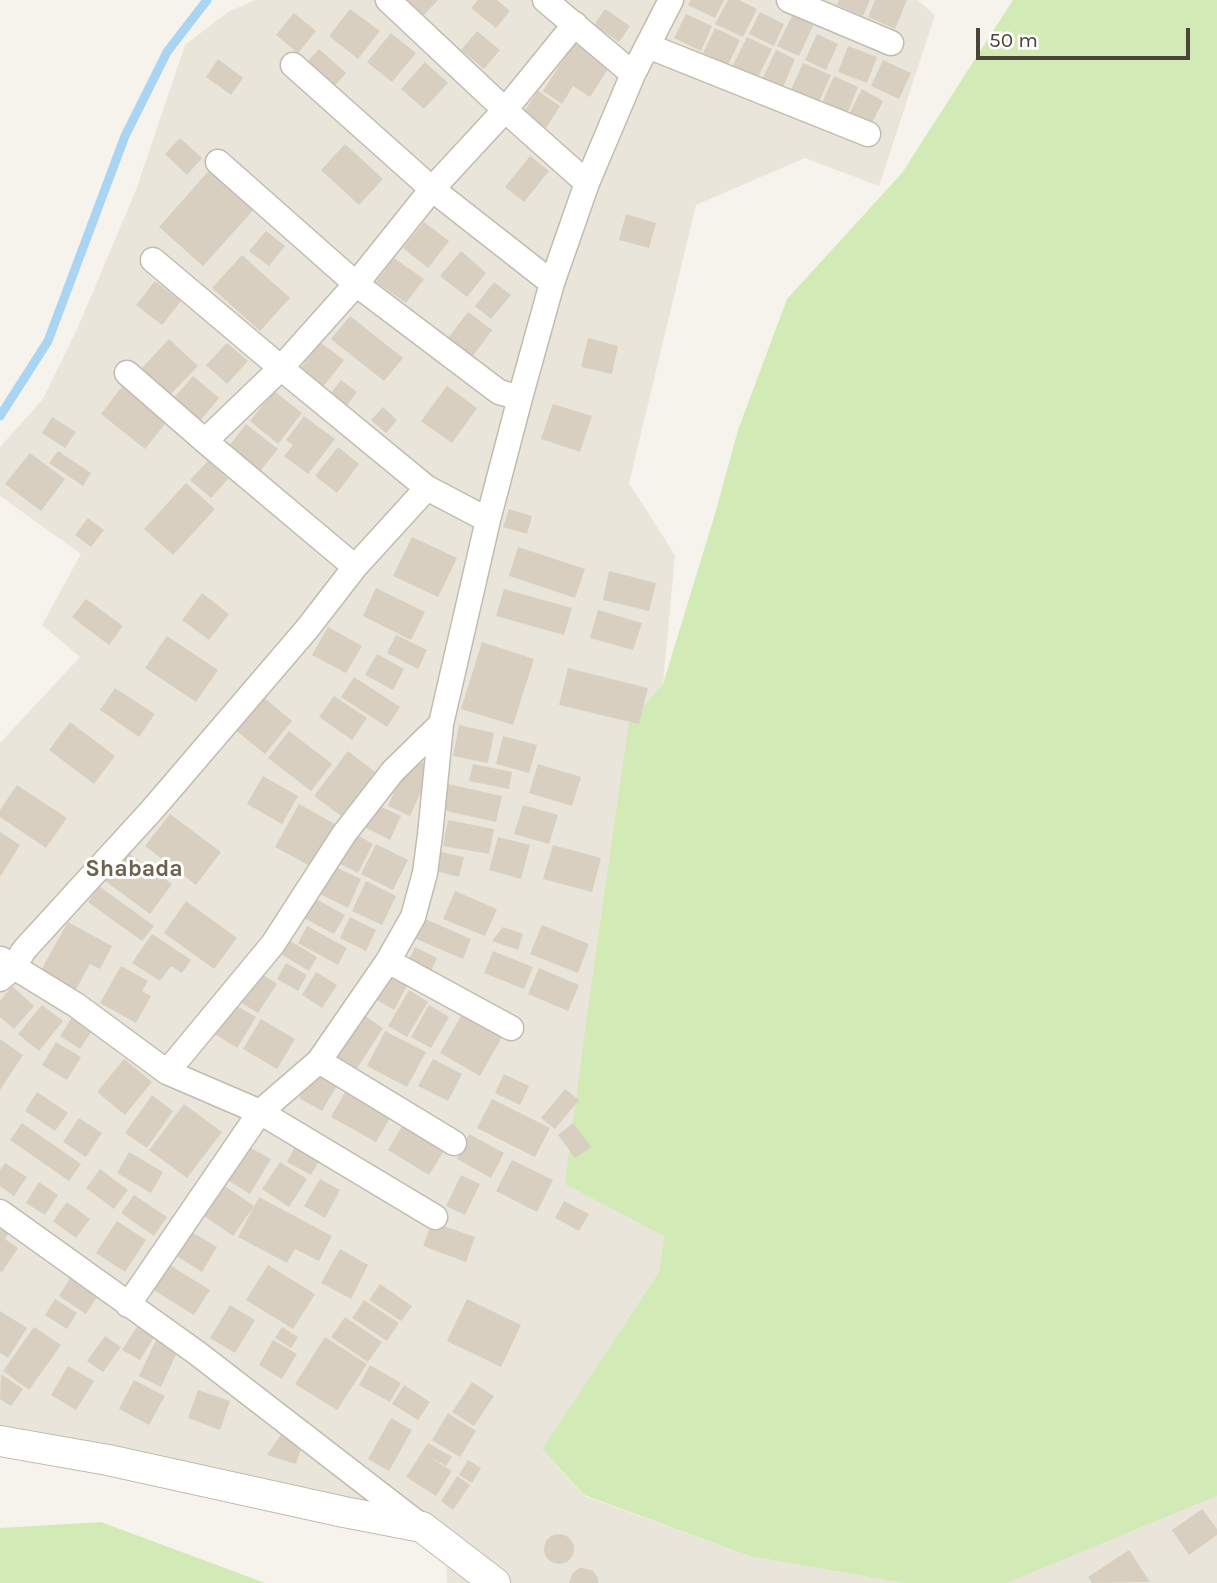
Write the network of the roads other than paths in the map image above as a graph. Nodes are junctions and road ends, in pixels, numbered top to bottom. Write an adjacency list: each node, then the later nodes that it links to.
1 (388, 0): 10 (street)
2 (545, 0): 5 (street)
3 (671, 0): 7 (street)
4 (789, 0): 6 (street)
5 (575, 24): 9 (street); 10 (street)
6 (891, 43)
7 (648, 46): 9 (street); 11 (street)
8 (293, 65): 14 (street)
9 (633, 74): 13 (street)
10 (505, 110): 13 (street); 14 (street)
11 (869, 134)
12 (218, 162): 17 (street)
13 (587, 183): 16 (street)
14 (432, 189): 16 (street); 17 (street)
15 (153, 260): 18 (street)
16 (552, 283): 20 (street)
17 (356, 284): 18 (street); 20 (street)
18 (281, 368): 21 (street); 22 (street)
19 (127, 373): 21 (street)
20 (520, 398): 23 (street)
21 (205, 441): 24 (street)
22 (427, 488): 23 (street); 24 (street)
23 (488, 520): 25 (street)
24 (355, 567): 27 (street)
25 (441, 724): 26 (street); 30 (street)
26 (387, 961): 28 (street); 29 (street)
27 (4, 968): 30 (street)
28 (511, 1028)
29 (319, 1061): 31 (street); 32 (street)
30 (167, 1072): 31 (street)
31 (260, 1112): 34 (street); 35 (street)
32 (454, 1143)
33 (0, 1212): 35 (street)
34 (435, 1217)
35 (128, 1305): 37 (street)
36 (0, 1441): 37 (street)
37 (422, 1527): 38 (street)
38 (495, 1583)

